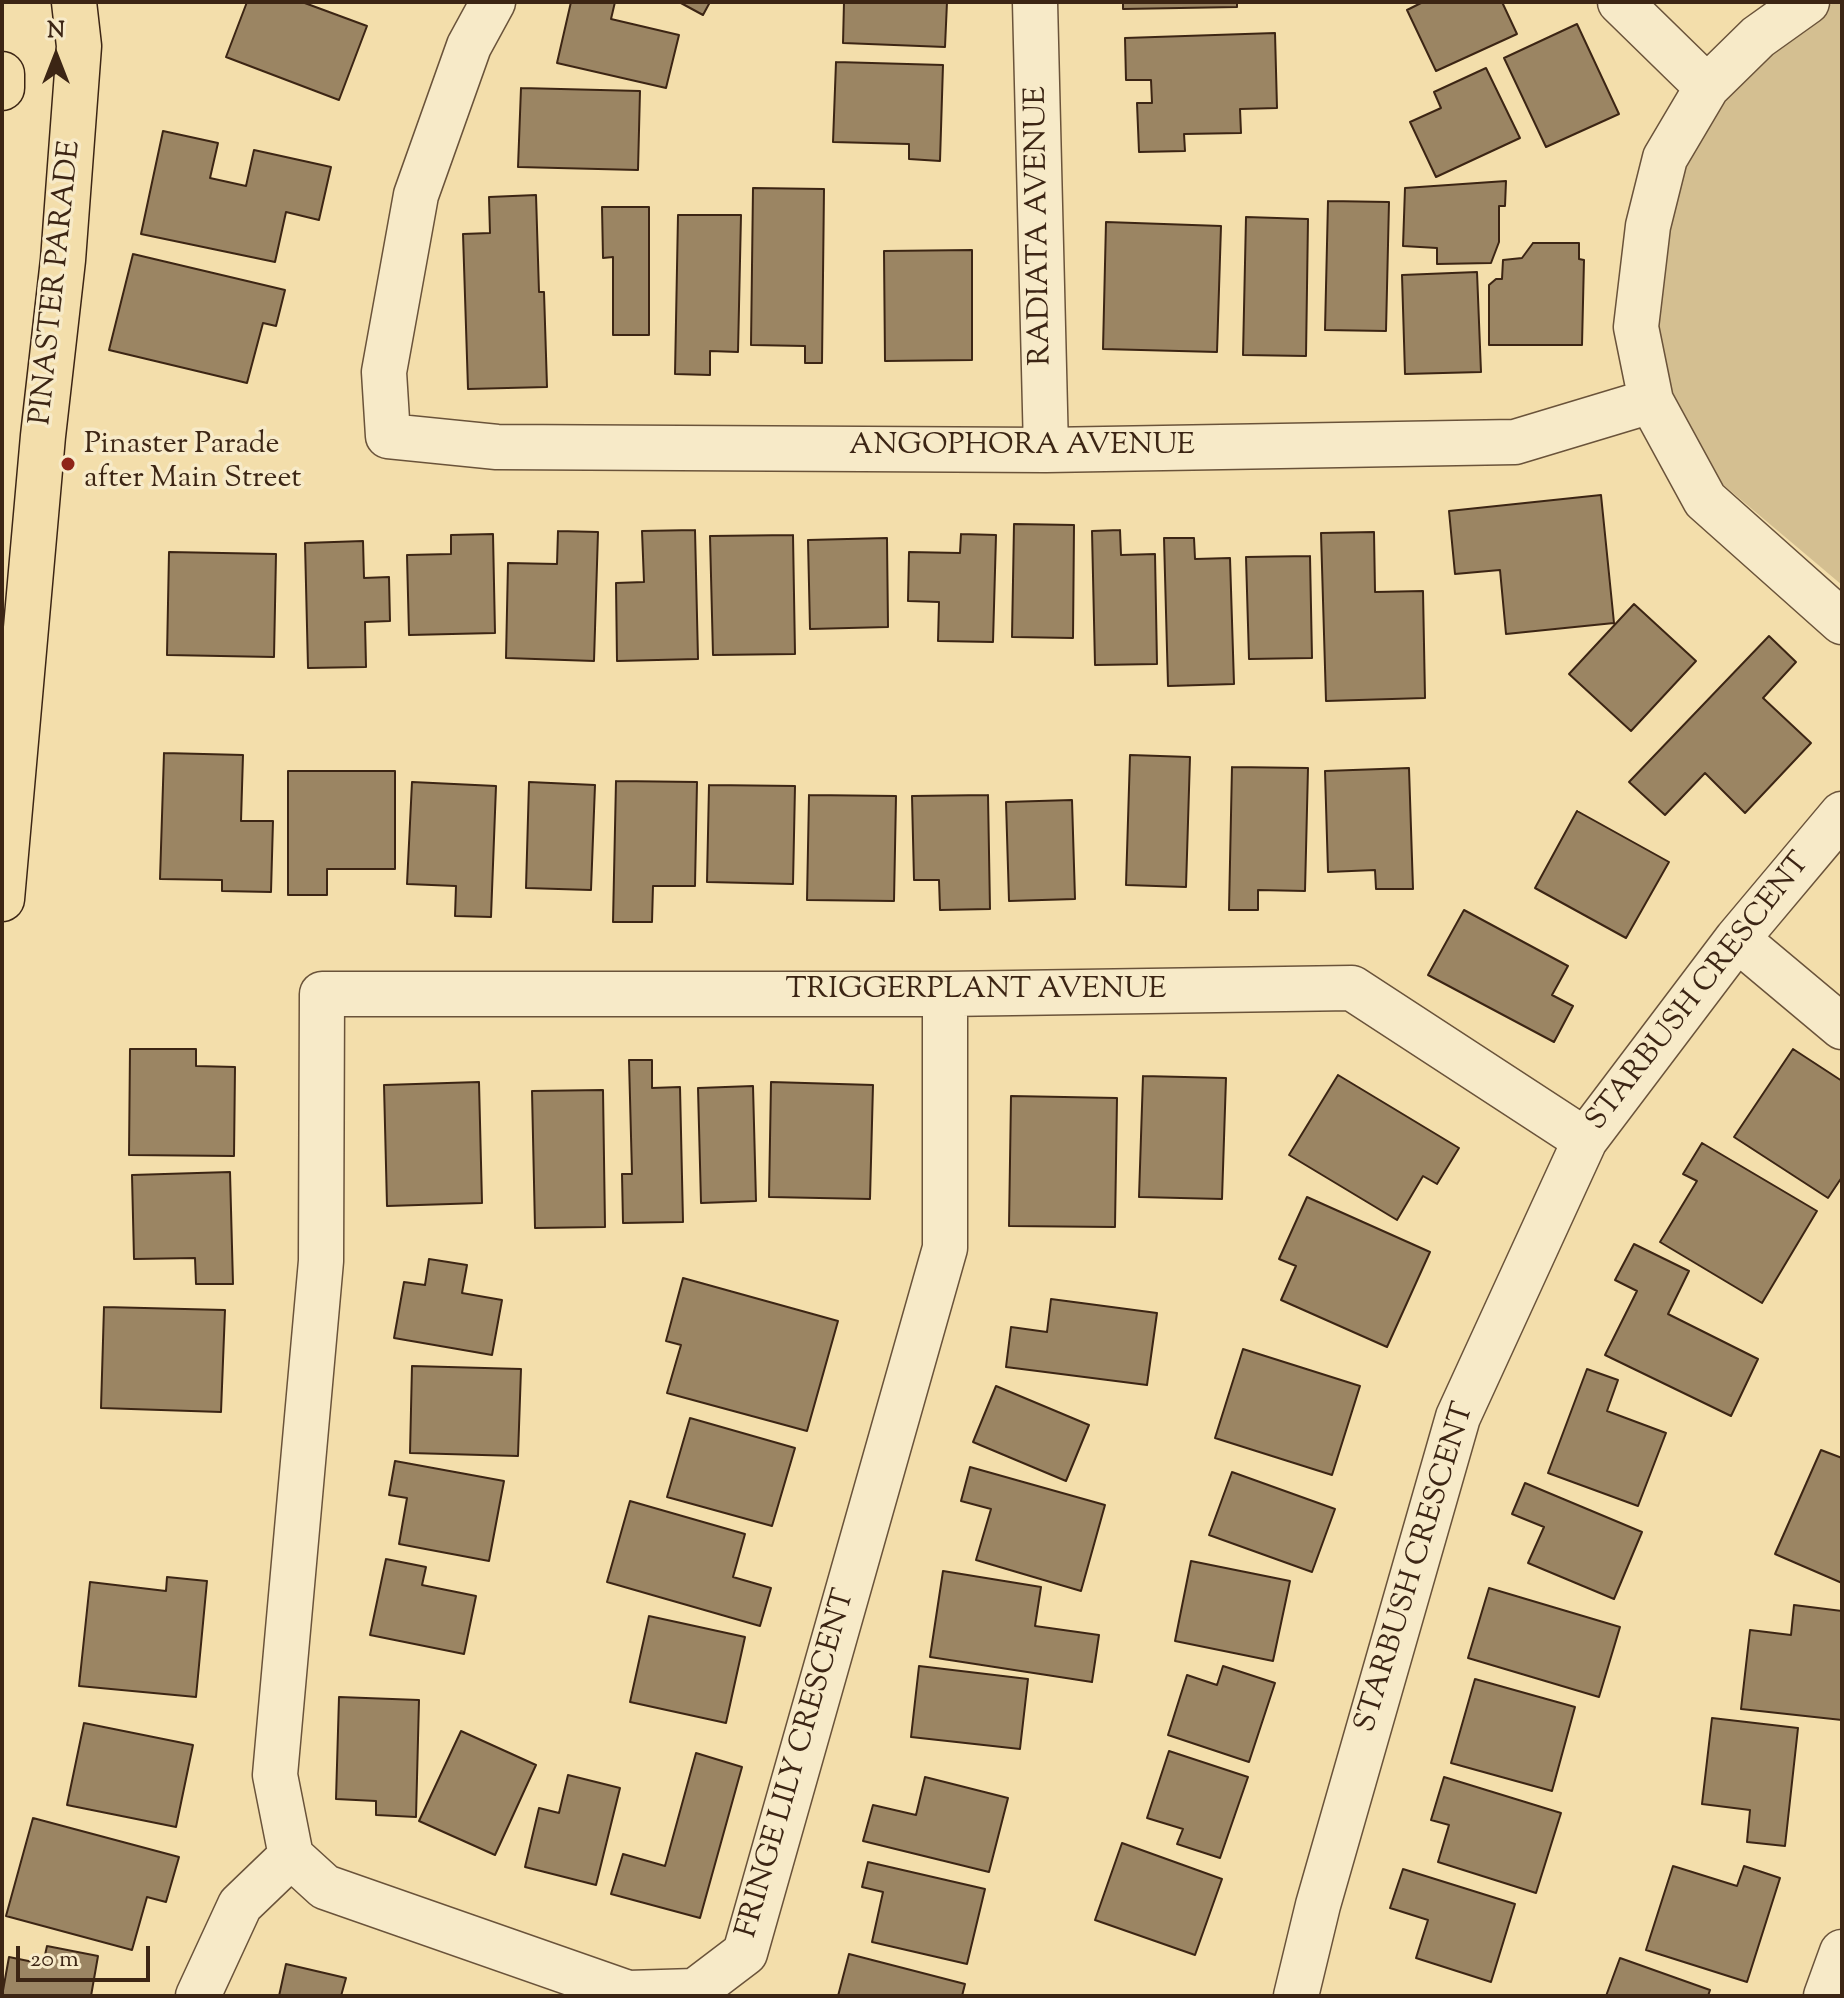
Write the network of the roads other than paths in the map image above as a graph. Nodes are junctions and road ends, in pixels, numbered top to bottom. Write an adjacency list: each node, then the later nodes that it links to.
1 (74, 2): 13 (main road, PINASTER PARADE)
2 (493, 2): 10 (street, ANGOPHORA AVENUE)
3 (1035, 2): 10 (street, RADIATA AVENUE)
4 (1620, 2): 7 (street)
5 (1807, 2): 7 (street)
6 (2, 74): 8 (main road)
7 (1707, 87): 9 (street)
8 (2, 88)
9 (1651, 401): 10 (street, ANGOPHORA AVENUE); 11 (street)
10 (1046, 450)
11 (1842, 622)
12 (1842, 814): 14 (street, STARBUSH CRESCENT)
13 (2, 899)
14 (1737, 939): 16 (street); 17 (street, STARBUSH CRESCENT)
15 (945, 994): 17 (street, TRIGGERPLANT AVENUE); 18 (street, TRIGGERPLANT AVENUE); 20 (street, FRINGE LILY CRESCENT)
16 (1842, 1027)
17 (1585, 1140): 22 (street, STARBUSH CRESCENT)
18 (291, 1856): 20 (street, FRINGE LILY CRESCENT); 21 (street)
19 (1842, 1952): 23 (street)
20 (695, 1994)
21 (198, 1996)
22 (1296, 1996)
23 (1826, 1996)

